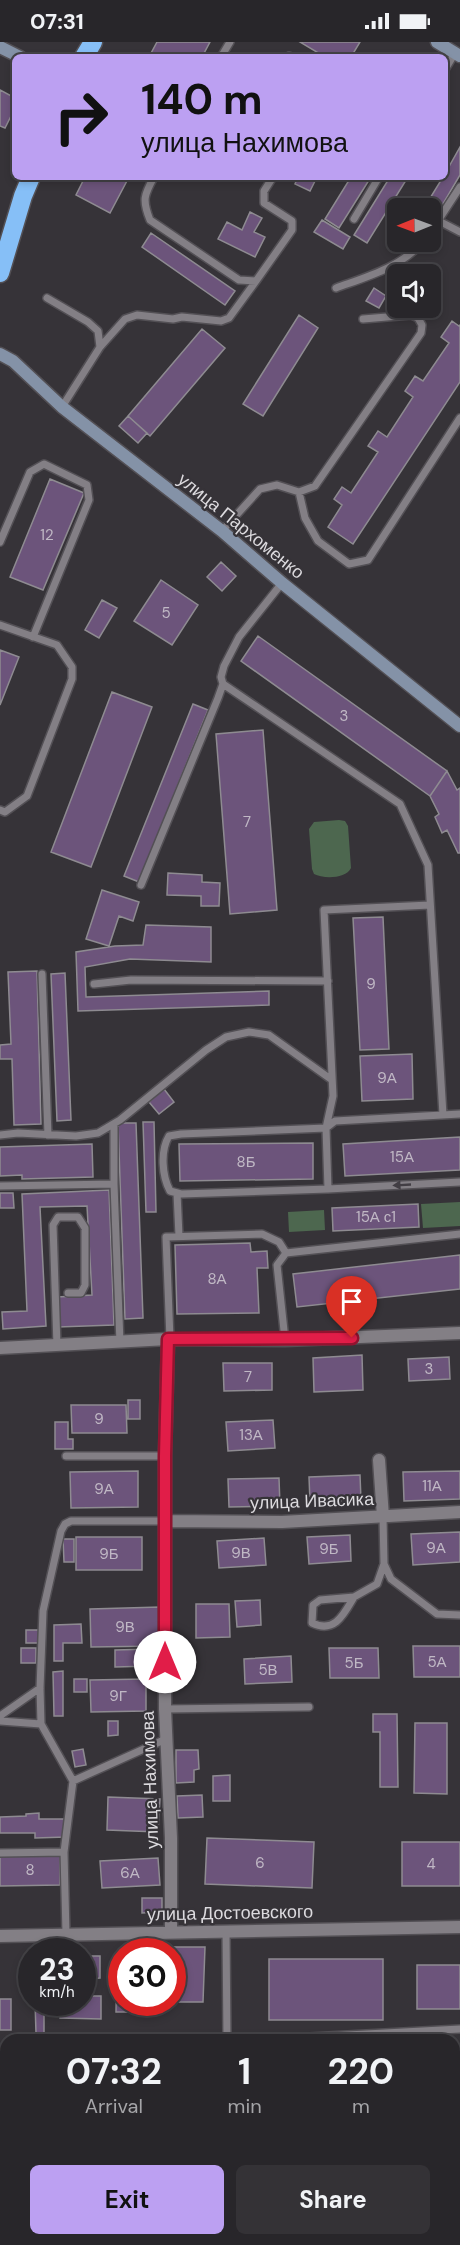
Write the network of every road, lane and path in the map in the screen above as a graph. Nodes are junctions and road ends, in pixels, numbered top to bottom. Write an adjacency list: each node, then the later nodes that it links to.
1 (437, 42): 4 (main road)
2 (0, 47): 3 (main road)
3 (14, 54)
4 (457, 55)
5 (30, 180): 15 (highway)
6 (152, 180): 16 (lane)
7 (271, 180): 16 (lane)
8 (377, 180): 11 (lane)
9 (460, 187): 10 (lane)
10 (441, 218)
11 (354, 219)
12 (441, 222): 13 (lane)
13 (460, 232)
14 (413, 252): 17 (lane)
15 (0, 273)
16 (256, 281): 20 (lane)
17 (336, 288)
18 (47, 298): 20 (lane)
19 (363, 319): 24 (lane)
20 (100, 347): 22 (lane)
21 (0, 354): 22 (main road, улица Пархоменко)
22 (62, 407): 25 (main road, улица Пархоменко)
23 (460, 418): 24 (lane)
24 (298, 492): 25 (lane)
25 (222, 531): 27 (main road, улица Пархоменко)
26 (0, 542): 29 (lane)
27 (282, 583): 30 (lane); 31 (main road, улица Пархоменко)
28 (0, 625): 29 (lane)
29 (33, 637): 32 (lane)
30 (223, 684): 33 (lane); 34 (lane)
31 (460, 726)
32 (0, 810)
33 (141, 885)
34 (430, 905): 36 (lane); 40 (lane)
35 (42, 974): 44 (lane)
36 (328, 981): 37 (lane); 38 (lane)
37 (94, 984)
38 (332, 1080): 41 (lane); 42 (lane)
39 (460, 1114): 40 (lane)
40 (443, 1115): 42 (lane)
41 (114, 1124): 44 (lane); 46 (lane)
42 (326, 1128): 48 (lane); 49 (lane)
43 (0, 1135): 44 (lane)
44 (48, 1135)
45 (460, 1182): 48 (lane, one-way to 48)
46 (114, 1184): 47 (lane); 57 (lane)
47 (0, 1186)
48 (328, 1189): 49 (lane)
49 (177, 1193): 51 (lane)
50 (460, 1234): 52 (lane)
51 (179, 1236): 52 (lane); 55 (lane)
52 (286, 1253): 56 (lane)
53 (68, 1293): 58 (lane)
54 (460, 1333): 56 (street)
55 (169, 1339): 56 (street); 57 (street); 61 (street, улица Нахимова)
56 (285, 1340)
57 (120, 1343): 58 (street)
58 (57, 1347): 59 (street)
59 (0, 1348)
60 (66, 1456): 61 (lane)
61 (165, 1456): 65 (street, улица Нахимова)
62 (379, 1460): 64 (street)
63 (460, 1512): 64 (street, улица Ивасика)
64 (383, 1517): 65 (street, улица Ивасика); 66 (lane)
65 (165, 1521): 69 (lane); 71 (street, улица Нахимова)
66 (384, 1564): 67 (lane); 68 (lane)
67 (354, 1597): 67 (lane)
68 (460, 1616)
69 (40, 1688): 72 (lane); 74 (lane)
70 (309, 1707): 71 (lane)
71 (165, 1709): 75 (street, улица Нахимова)
72 (0, 1716)
73 (0, 1720): 74 (lane)
74 (41, 1724): 76 (lane)
75 (166, 1739): 76 (lane); 81 (street, улица Нахимова)
76 (74, 1781): 77 (lane)
77 (64, 1852): 78 (lane); 82 (lane)
78 (0, 1853)
79 (460, 1927): 80 (street, улица Достоевского)
80 (226, 1931): 81 (street, улица Достоевского); 85 (lane)
81 (171, 1932): 82 (street, улица Достоевского)
82 (66, 1934): 83 (street, улица Достоевского)
83 (0, 1936)
84 (460, 2029): 86 (lane)
85 (226, 2034)
86 (366, 2034)

